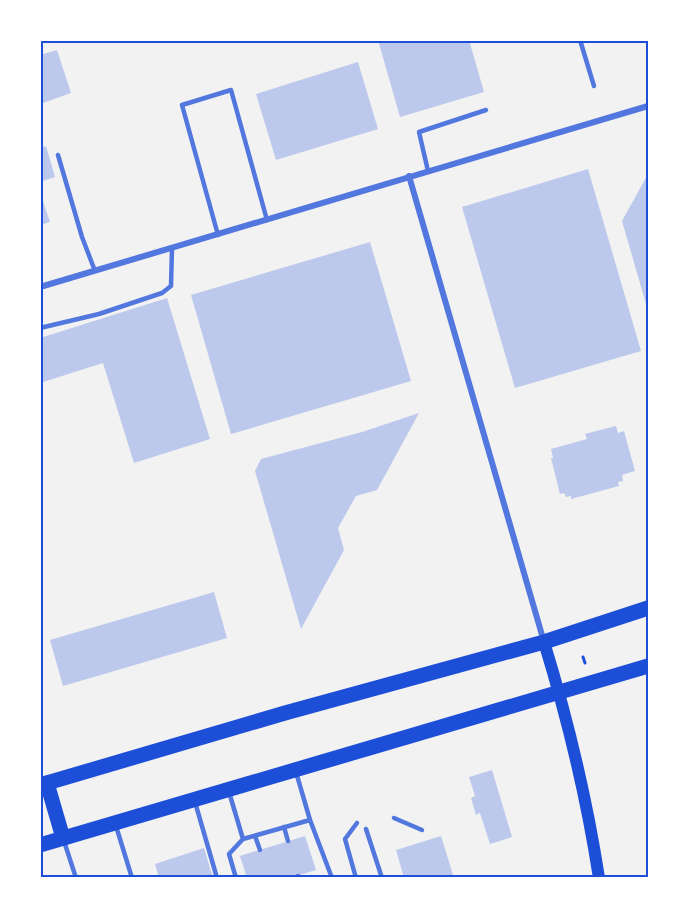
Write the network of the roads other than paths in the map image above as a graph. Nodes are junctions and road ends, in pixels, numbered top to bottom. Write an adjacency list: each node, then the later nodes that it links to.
1 (580, 40): 2 (lane)
2 (594, 86)
3 (648, 106): 6 (street)
4 (486, 110): 6 (lane)
5 (58, 155): 11 (lane)
6 (428, 171): 7 (street)
7 (409, 176): 8 (street); 15 (street)
8 (267, 220): 9 (street); 9 (lane)
9 (218, 235): 10 (street)
10 (172, 248): 11 (street); 13 (lane)
11 (95, 271): 12 (street)
12 (40, 287)
13 (40, 328)
14 (648, 608): 15 (main road)
15 (544, 642): 17 (main road); 19 (main road)
16 (648, 666): 17 (main road)
17 (560, 693): 18 (main road); 42 (main road)
18 (295, 770): 20 (main road); 23 (lane)
19 (44, 784): 30 (main road)
20 (228, 789): 21 (main road); 31 (lane)
21 (194, 800): 24 (main road); 37 (lane)
22 (394, 818): 28 (lane)
23 (310, 820): 26 (lane); 39 (lane)
24 (115, 823): 30 (main road); 36 (lane)
25 (357, 823): 40 (lane)
26 (284, 827): 29 (lane); 32 (lane)
27 (366, 829): 41 (lane)
28 (422, 830)
29 (255, 836): 31 (lane); 34 (lane)
30 (63, 838): 33 (main road); 35 (lane)
31 (243, 839): 38 (lane)
32 (288, 841)
33 (40, 845)
34 (260, 850)
35 (76, 878)
36 (132, 878)
37 (217, 878)
38 (236, 878)
39 (332, 878)
40 (356, 878)
41 (382, 878)
42 (598, 878)

